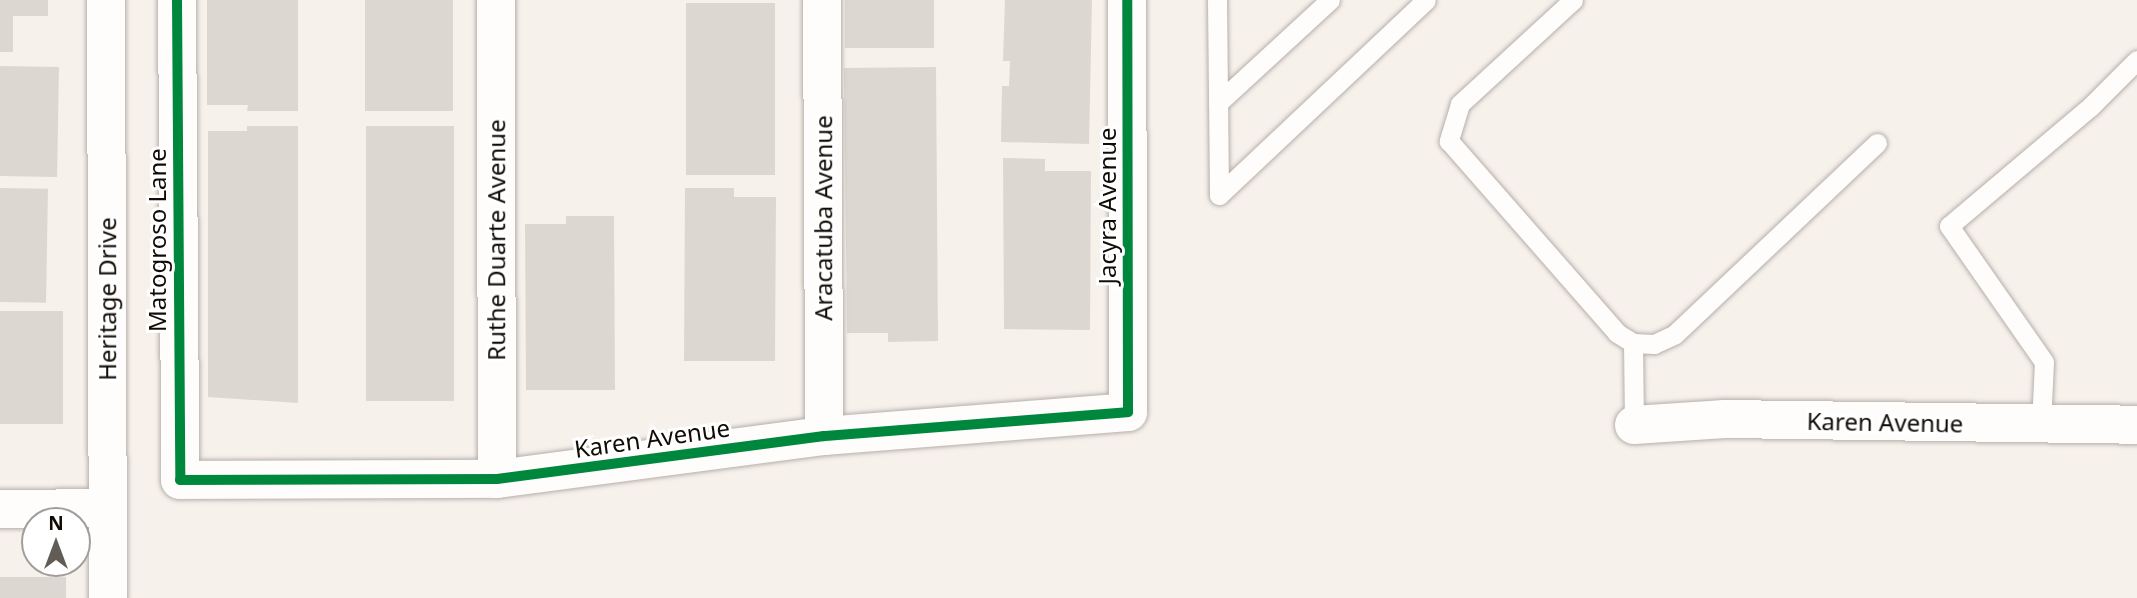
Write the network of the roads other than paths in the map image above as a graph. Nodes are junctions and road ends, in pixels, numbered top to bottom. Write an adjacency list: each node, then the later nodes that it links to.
1 (106, 0): 22 (street, Heritage Drive)
2 (177, 0): 21 (street, Matogroso Lane)
3 (496, 0): 20 (street, Ruthe Duarte Avenue)
4 (822, 0): 19 (street, Aracatuba Avenue)
5 (1127, 0): 15 (street, Jacyra Avenue)
6 (1234, 0): 10 (lane)
7 (1330, 0): 12 (lane)
8 (1426, 0): 12 (lane)
9 (1573, 0): 14 (lane)
10 (1217, 8): 12 (lane)
11 (2137, 60): 16 (lane)
12 (1218, 103)
13 (1877, 143): 14 (lane)
14 (1633, 343): 17 (lane)
15 (1128, 412): 19 (street, Karen Avenue)
16 (2041, 424): 17 (street, Karen Avenue); 18 (street, Karen Avenue)
17 (1634, 425)
18 (2137, 425)
19 (824, 436): 20 (street, Karen Avenue)
20 (497, 479): 21 (street, Karen Avenue)
21 (180, 481)
22 (107, 508): 23 (street); 24 (street, Heritage Drive)
23 (0, 509)
24 (107, 598)

